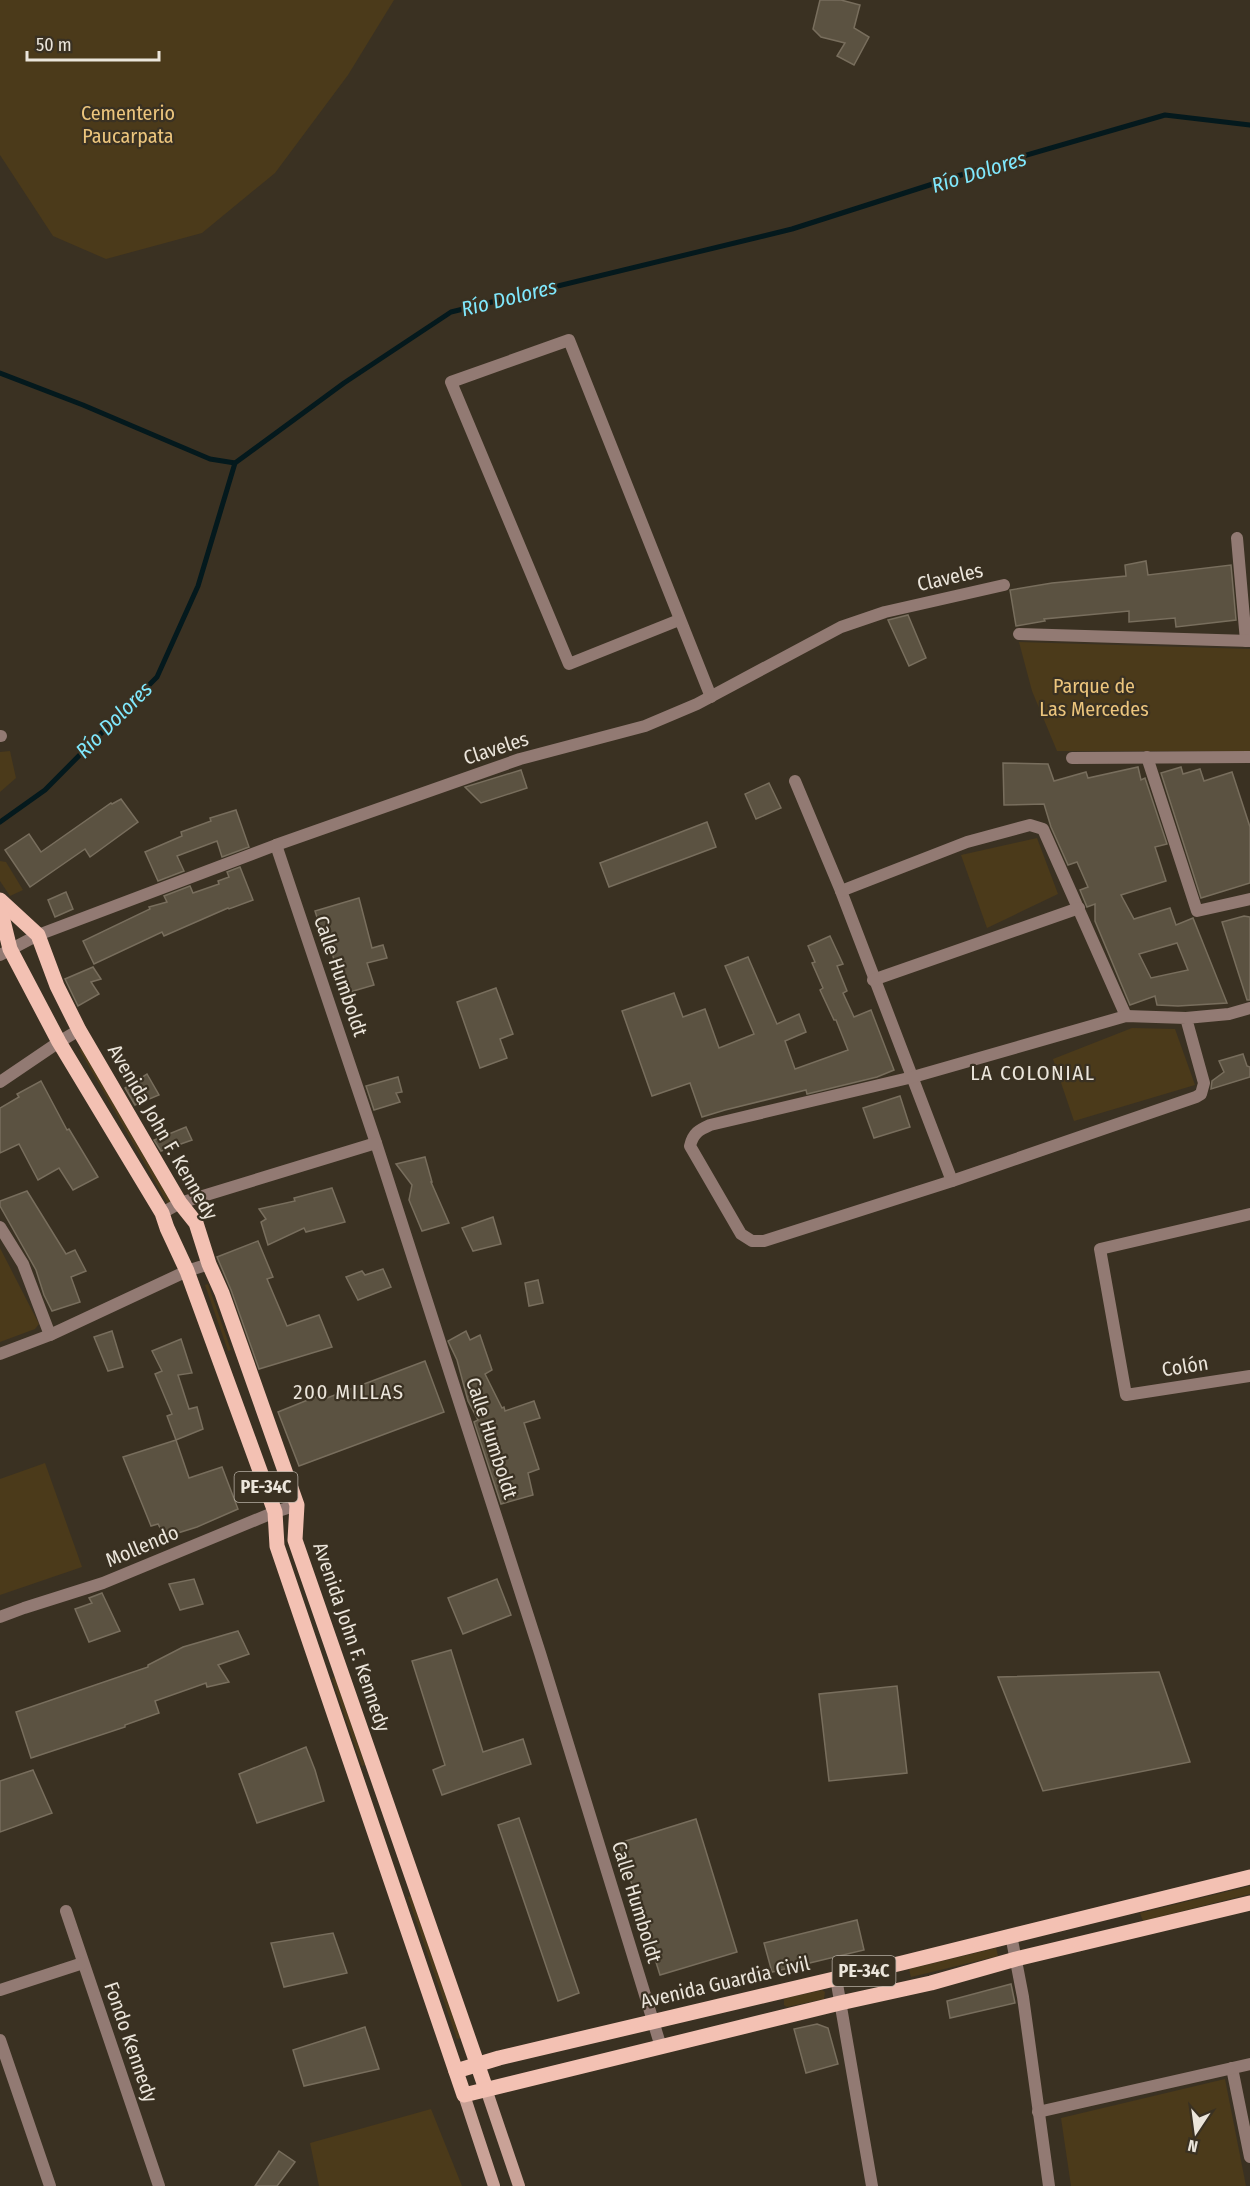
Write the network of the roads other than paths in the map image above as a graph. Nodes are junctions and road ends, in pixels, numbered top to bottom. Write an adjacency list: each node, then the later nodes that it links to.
1 (1237, 538): 5 (street)
2 (1004, 585): 6 (street, Claveles)
3 (679, 620): 3 (street); 6 (street)
4 (1019, 634): 5 (street)
5 (1248, 641)
6 (711, 697): 11 (street, Claveles)
7 (1250, 757): 9 (street)
8 (1072, 758): 9 (street)
9 (1147, 758): 13 (street)
10 (795, 781): 12 (street)
11 (276, 844): 17 (street, Claveles); 27 (street, Calle Humboldt)
12 (841, 891): 16 (street); 19 (street)
13 (1250, 899)
14 (0, 900): 17 (main road, Avenida John F. Kennedy / PE-34C)
15 (0, 908): 18 (main road, Avenida John F. Kennedy / PE-34C)
16 (1078, 908): 19 (street); 21 (street)
17 (38, 935): 18 (street, Claveles); 23 (main road, Avenida John F. Kennedy / PE-34C)
18 (5, 952): 24 (main road, Avenida John F. Kennedy / PE-34C)
19 (873, 980): 25 (street)
20 (1250, 1008): 22 (street)
21 (1126, 1016): 22 (street); 25 (street)
22 (1186, 1018): 28 (street)
23 (79, 1030): 24 (street); 29 (main road, Avenida John F. Kennedy / PE-34C)
24 (59, 1042): 26 (street); 30 (main road, Avenida John F. Kennedy / PE-34C)
25 (913, 1077): 28 (street); 28 (street)
26 (0, 1082)
27 (376, 1143): 29 (street); 56 (street, Calle Humboldt)
28 (952, 1181)
29 (180, 1203): 30 (street); 33 (main road, Avenida John F. Kennedy / PE-34C)
30 (162, 1212): 34 (main road, Avenida John F. Kennedy / PE-34C)
31 (1250, 1214): 37 (street, Colón)
32 (0, 1227): 35 (street)
33 (209, 1264): 34 (street); 38 (main road, Avenida John F. Kennedy / PE-34C)
34 (187, 1271): 35 (street); 39 (main road, Avenida John F. Kennedy / PE-34C)
35 (50, 1335): 36 (street)
36 (0, 1354)
37 (1250, 1376)
38 (297, 1505): 39 (street, Mollendo); 41 (main road, Avenida John F. Kennedy / PE-34C)
39 (275, 1512): 40 (street, Mollendo); 42 (main road, Avenida John F. Kennedy / PE-34C)
40 (0, 1617)
41 (327, 1630): 42 (main road); 43 (main road, Avenida John F. Kennedy / PE-34C)
42 (308, 1637): 44 (main road, Avenida John F. Kennedy / PE-34C)
43 (379, 1778): 44 (main road); 45 (main road, Avenida John F. Kennedy / PE-34C)
44 (358, 1783): 46 (main road, Avenida John F. Kennedy / PE-34C)
45 (405, 1854): 46 (main road); 59 (main road, Avenida John F. Kennedy / PE-34C)
46 (384, 1861): 62 (main road, Avenida John F. Kennedy / PE-34C)
47 (1250, 1877): 50 (main road, Avenida Guardia Civil / PE-34C)
48 (1250, 1903): 51 (main road, PE-34C)
49 (66, 1911): 52 (street, Fondo Kennedy)
50 (1011, 1935): 51 (street); 53 (main road, Avenida Guardia Civil / PE-34C)
51 (1016, 1959): 55 (main road, PE-34C); 65 (street)
52 (83, 1963): 54 (street); 68 (street, Fondo Kennedy)
53 (836, 1978): 55 (street); 56 (main road, Avenida Guardia Civil / PE-34C)
54 (0, 1990)
55 (840, 2003): 58 (main road, PE-34C); 71 (street)
56 (653, 2021): 58 (street, Calle Humboldt); 59 (main road, Avenida Guardia Civil / PE-34C)
57 (0, 2040): 67 (street)
58 (661, 2047): 63 (main road, PE-34C)
59 (478, 2064): 62 (main road, Avenida Guardia Civil / PE-34C); 63 (main road, Avenida John F. Kennedy / PE-34C)
60 (1250, 2064): 61 (street)
61 (1232, 2068): 65 (street); 66 (street)
62 (456, 2071): 64 (main road, Avenida John F. Kennedy / PE-34C)
63 (486, 2089): 64 (main road, PE-34C); 70 (main road, Avenida John F. Kennedy)
64 (464, 2095): 69 (main road, Avenida John F. Kennedy)
65 (1038, 2112): 72 (street)
66 (1250, 2157)
67 (50, 2186)
68 (159, 2186)
69 (494, 2186)
70 (519, 2186)
71 (872, 2186)
72 (1049, 2186)

